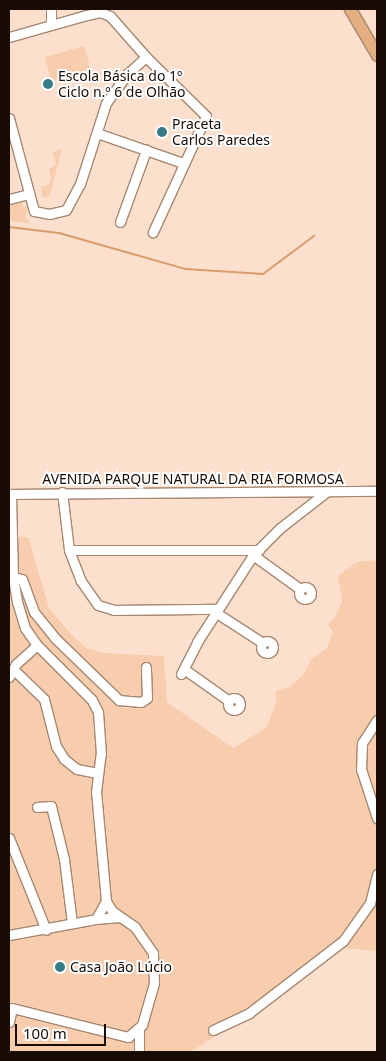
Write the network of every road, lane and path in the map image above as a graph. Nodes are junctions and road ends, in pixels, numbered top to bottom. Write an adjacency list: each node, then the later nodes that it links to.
1 (51, 9): 3 (street)
2 (350, 9): 5 (main road)
3 (51, 24): 4 (street); 6 (street)
4 (9, 37)
5 (377, 55)
6 (146, 57): 8 (street); 12 (street)
7 (9, 118): 10 (street)
8 (97, 133): 9 (street); 13 (street)
9 (146, 150): 12 (street); 15 (street)
10 (18, 155): 11 (street); 13 (street)
11 (9, 158)
12 (183, 163): 16 (street)
13 (29, 194): 14 (street)
14 (9, 200)
15 (120, 222)
16 (153, 232)
17 (377, 491): 19 (street, AVENIDA PARQUE NATURAL DA RIA FORMOSA)
18 (62, 492): 19 (street, AVENIDA PARQUE NATURAL DA RIA FORMOSA); 20 (street, AVENIDA PARQUE NATURAL DA RIA FORMOSA); 21 (street)
19 (325, 493): 23 (street)
20 (10, 494): 25 (street)
21 (69, 550): 22 (street); 27 (street)
22 (236, 550): 23 (street); 24 (street)
23 (256, 553): 24 (street); 26 (street)
24 (245, 566): 27 (street)
25 (13, 577): 29 (street); 30 (street)
26 (300, 589)
27 (216, 610): 28 (street); 32 (street)
28 (263, 643)
29 (37, 645): 31 (street); 34 (street)
30 (146, 668)
31 (11, 673): 34 (street)
32 (229, 701)
33 (377, 720): 36 (street)
34 (98, 773): 39 (street)
35 (37, 807): 42 (street)
36 (377, 818)
37 (9, 838): 43 (street)
38 (377, 874): 47 (street)
39 (106, 901): 40 (street); 41 (street)
40 (120, 917): 41 (street); 46 (street)
41 (96, 919): 42 (street)
42 (72, 924): 43 (street)
43 (46, 930): 44 (street)
44 (9, 935)
45 (9, 1022): 46 (street)
46 (139, 1029): 48 (street)
47 (213, 1030)
48 (139, 1052)

